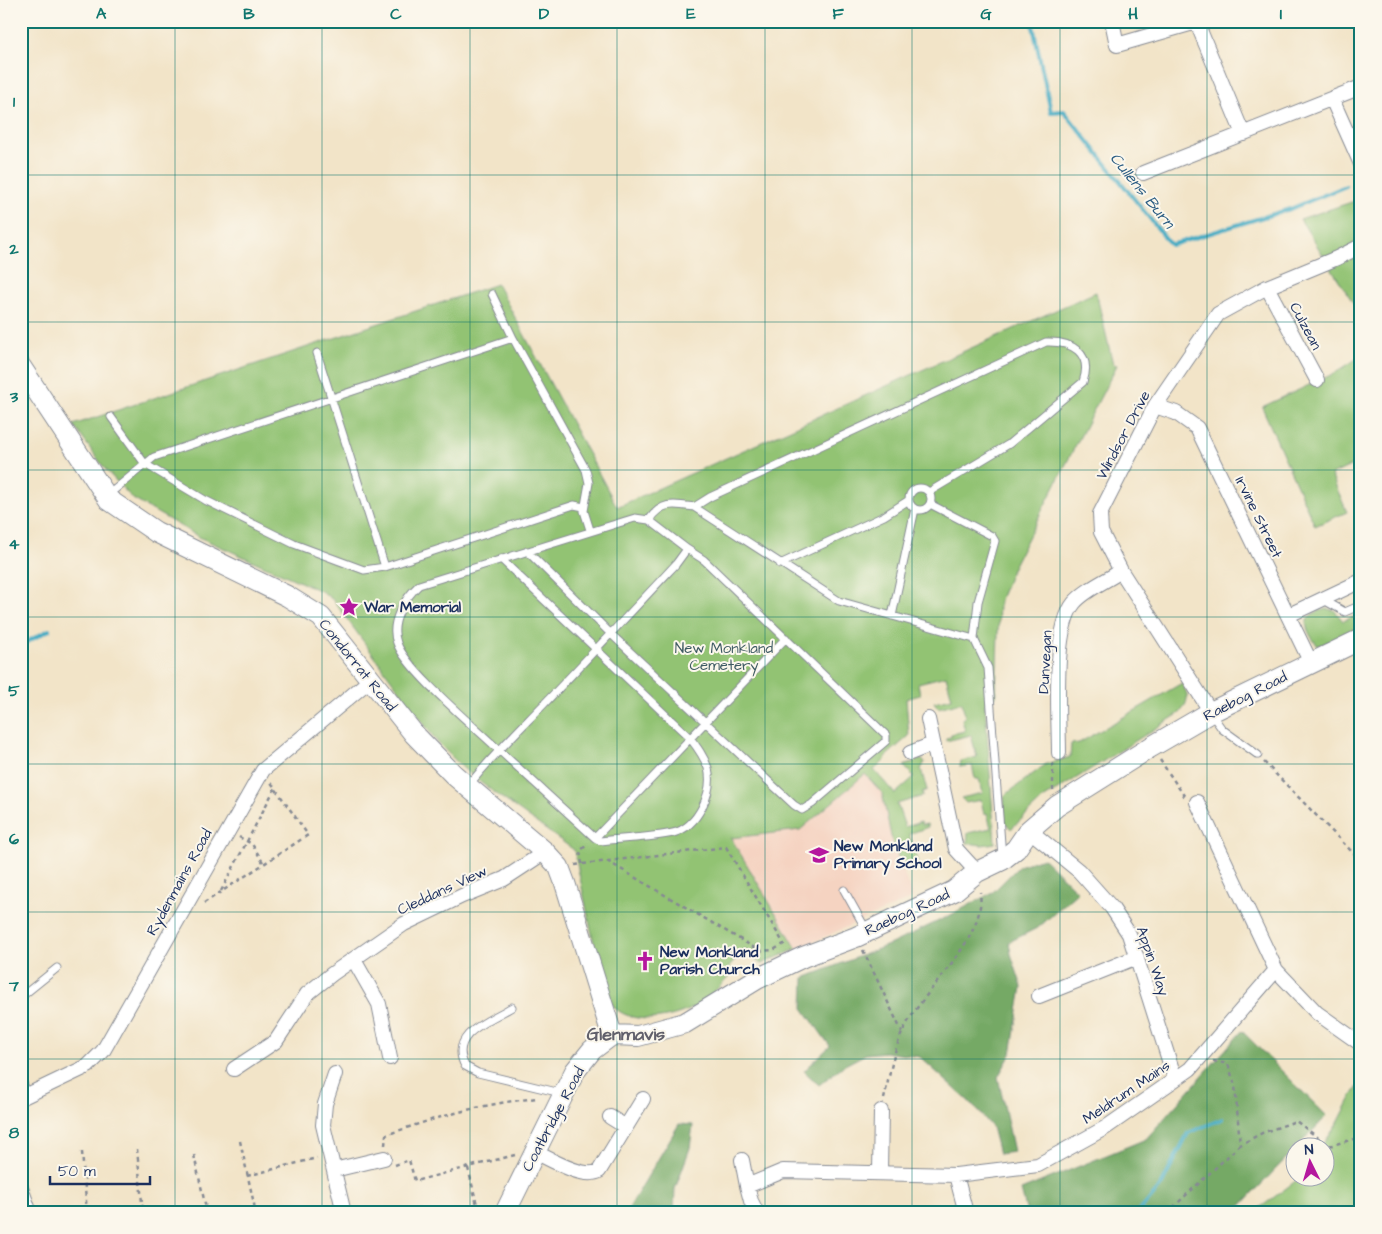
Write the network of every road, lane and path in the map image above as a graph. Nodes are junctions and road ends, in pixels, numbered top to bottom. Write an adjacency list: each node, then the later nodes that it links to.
1 (1112, 21): 2 (street)
2 (1198, 22): 5 (street)
3 (1361, 87): 4 (street)
4 (1332, 99): 5 (street); 6 (street)
5 (1243, 134): 7 (street)
6 (1361, 164)
7 (1143, 173)
8 (1361, 246): 9 (street, Windsor Drive)
9 (1268, 287): 14 (street, Culzean); 16 (street, Windsor Drive)
10 (492, 294): 11 (lane)
11 (513, 338): 15 (lane); 24 (lane)
12 (316, 353): 15 (lane)
13 (21, 367): 20 (main road, Condorrat Road)
14 (1317, 380)
15 (332, 399): 18 (lane); 32 (lane)
16 (1156, 406): 33 (street, Windsor Drive); 37 (street, Irvine Street)
17 (111, 417): 18 (lane)
18 (145, 464): 20 (lane); 32 (lane)
19 (929, 492): 21 (lane); 22 (lane); 23 (lane)
20 (106, 497): 45 (main road, Condorrat Road)
21 (909, 500): 25 (lane); 31 (lane)
22 (930, 504): 25 (lane); 41 (lane)
23 (694, 506): 26 (lane); 31 (lane)
24 (584, 507): 27 (lane); 32 (lane)
25 (915, 509): 38 (lane)
26 (649, 520): 27 (lane); 28 (lane)
27 (590, 530): 29 (lane)
28 (688, 549): 39 (lane); 40 (lane)
29 (527, 550): 30 (lane); 39 (lane)
30 (501, 559): 43 (lane); 52 (lane)
31 (780, 564): 38 (lane)
32 (384, 567)
33 (1121, 571): 46 (street, Windsor Drive); 54 (street, Dunvegan)
34 (1361, 581): 35 (street)
35 (1321, 599): 36 (lane); 37 (street)
36 (1361, 605)
37 (1289, 615): 44 (street, Irvine Street)
38 (892, 616): 41 (lane)
39 (611, 634): 43 (lane); 48 (lane)
40 (786, 638): 48 (lane); 48 (lane)
41 (974, 639): 66 (lane)
42 (1360, 644): 44 (main road, Raebog Road)
43 (595, 650): 49 (lane); 52 (lane)
44 (1311, 663): 46 (main road, Raebog Road)
45 (370, 680): 56 (street, Rydenmains Road); 57 (main road, Condorrat Road)
46 (1211, 712): 51 (main road, Raebog Road); 55 (lane)
47 (928, 719): 50 (street)
48 (705, 722): 49 (lane)
49 (690, 738): 63 (lane); 63 (lane)
50 (933, 744): 53 (street); 72 (street)
51 (1151, 746): 59 (path); 60 (main road, Raebog Road)
52 (500, 750): 57 (lane); 63 (lane)
53 (910, 753)
54 (1059, 754): 60 (path)
55 (1258, 755): 68 (path)
56 (263, 770): 58 (path); 61 (street, Rydenmains Road)
57 (467, 787): 65 (main road, Condorrat Road)
58 (275, 788): 64 (path); 69 (path)
59 (1197, 802): 80 (street)
60 (1056, 806): 62 (main road, Raebog Road)
61 (227, 830): 64 (path); 94 (street, Rydenmains Road)
62 (1029, 830): 66 (main road, Raebog Road); 77 (street, Appin Way)
63 (595, 838): 70 (path)
64 (247, 841): 69 (path); 74 (path)
65 (545, 852): 71 (main road, Condorrat Road); 78 (street, Cleddans View)
66 (1002, 860): 72 (main road, Raebog Road)
67 (607, 861): 67 (path); 70 (path)
68 (1361, 861)
69 (264, 864): 74 (path)
70 (582, 864): 71 (path)
71 (559, 867): 85 (main road, Condorrat Road)
72 (977, 872): 76 (main road, Raebog Road); 84 (path)
73 (844, 890): 76 (lane)
74 (220, 892): 75 (path)
75 (198, 906)
76 (862, 934): 84 (path); 85 (main road, Raebog Road)
77 (1138, 957): 81 (street); 92 (street, Appin Way)
78 (354, 960): 87 (street); 89 (street, Cleddans View)
79 (57, 968): 82 (lane)
80 (1276, 970): 86 (street); 88 (street, Meldrum Mains)
81 (1038, 996)
82 (21, 997)
83 (512, 1007): 93 (lane)
84 (902, 1032): 97 (path)
85 (612, 1035): 93 (main road, Coatbridge Road)
86 (1361, 1044)
87 (390, 1058)
88 (1199, 1058): 92 (street, Meldrum Mains); 102 (path)
89 (234, 1069)
90 (335, 1074): 107 (street)
91 (21, 1079): 94 (lane)
92 (1175, 1079): 114 (street, Meldrum Mains)
93 (564, 1094): 105 (main road, Coatbridge Road)
94 (25, 1096)
95 (542, 1098): 109 (path)
96 (643, 1099): 99 (street)
97 (881, 1111): 113 (street)
98 (610, 1117): 99 (street)
99 (626, 1127): 105 (street)
100 (1361, 1137): 102 (path)
101 (240, 1141): 115 (path)
102 (1240, 1145): 129 (path)
103 (137, 1149): 119 (path)
104 (82, 1152): 118 (path)
105 (535, 1152): 126 (main road, Coatbridge Road)
106 (194, 1155): 120 (path)
107 (330, 1155): 112 (street); 115 (path)
108 (515, 1155): 111 (path)
109 (384, 1158): 111 (path); 112 (street)
110 (742, 1160): 116 (street)
111 (468, 1168): 125 (path)
112 (334, 1170): 117 (street)
113 (880, 1172): 114 (street, Meldrum Mains); 116 (street, Meldrum Mains)
114 (956, 1175): 128 (street)
115 (248, 1176): 121 (path)
116 (747, 1186): 127 (street)
117 (343, 1207): 122 (path)
118 (87, 1213)
119 (143, 1213)
120 (207, 1213)
121 (256, 1213)
122 (294, 1213)
123 (402, 1213): 124 (path)
124 (420, 1213)
125 (479, 1213)
126 (505, 1213)
127 (757, 1213)
128 (966, 1213)
129 (1167, 1213)

